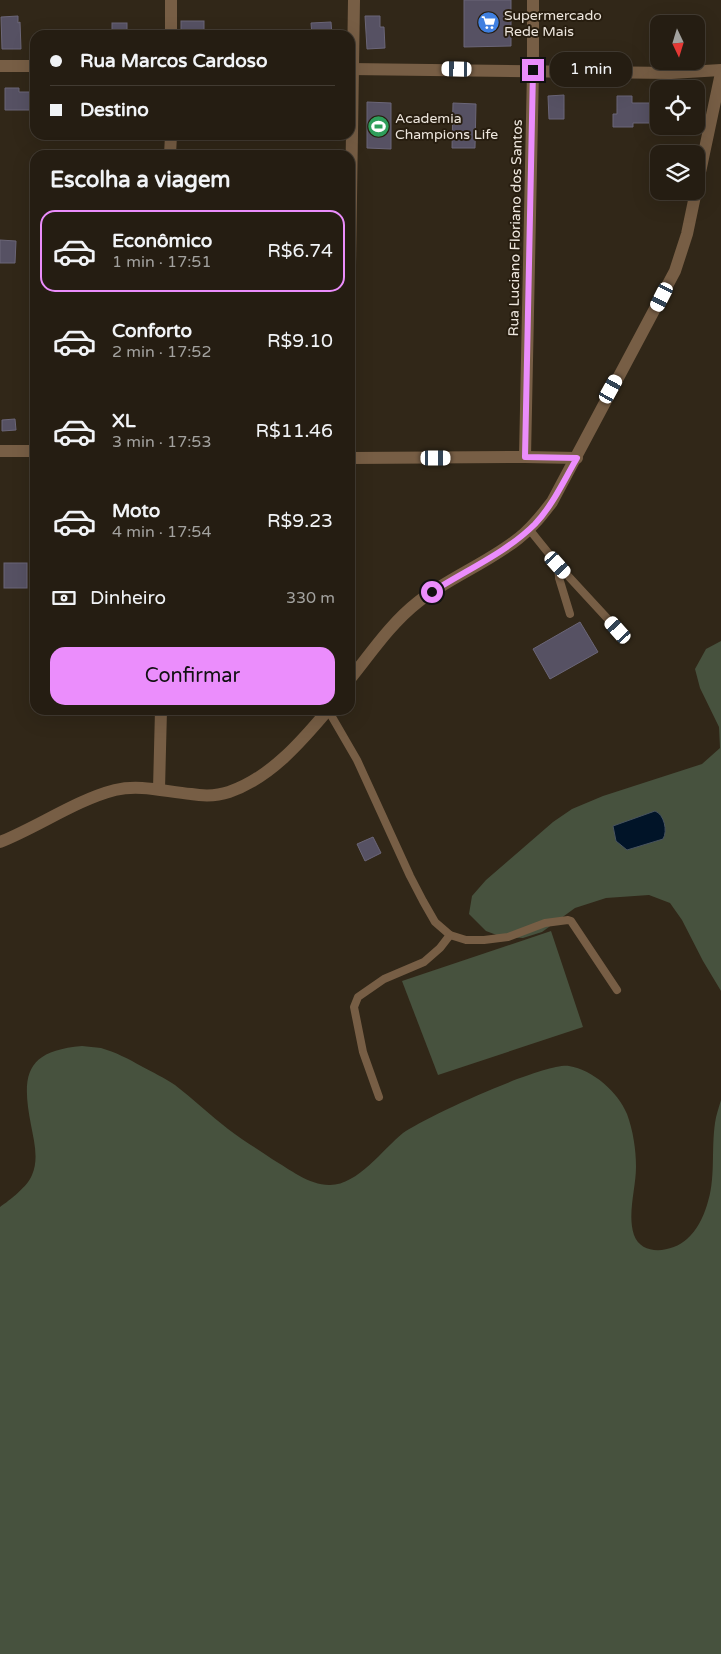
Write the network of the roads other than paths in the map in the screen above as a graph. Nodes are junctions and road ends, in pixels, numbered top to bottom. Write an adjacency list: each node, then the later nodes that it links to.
1 (170, 0): 4 (street)
2 (354, 0): 5 (street)
3 (533, 0): 9 (street, Rua Luciano Floriano dos Santos)
4 (171, 30)
5 (353, 30)
6 (0, 66): 7 (street)
7 (30, 66)
8 (355, 69): 9 (street)
9 (533, 70): 10 (street); 15 (street, Rua Luciano Floriano dos Santos)
10 (721, 71): 11 (street)
11 (705, 148)
12 (694, 200): 17 (street)
13 (0, 451): 14 (street)
14 (30, 451)
15 (525, 457): 16 (street); 17 (street)
16 (355, 458)
17 (577, 458): 18 (street)
18 (529, 529): 19 (lane); 22 (street)
19 (558, 565): 20 (lane); 21 (lane)
20 (570, 614)
21 (618, 630)
22 (355, 673)
23 (161, 715): 26 (street)
24 (324, 715): 26 (street)
25 (331, 715): 28 (lane)
26 (159, 789): 27 (street)
27 (0, 842)
28 (450, 934): 29 (lane); 30 (lane)
29 (617, 990)
30 (379, 1097)

